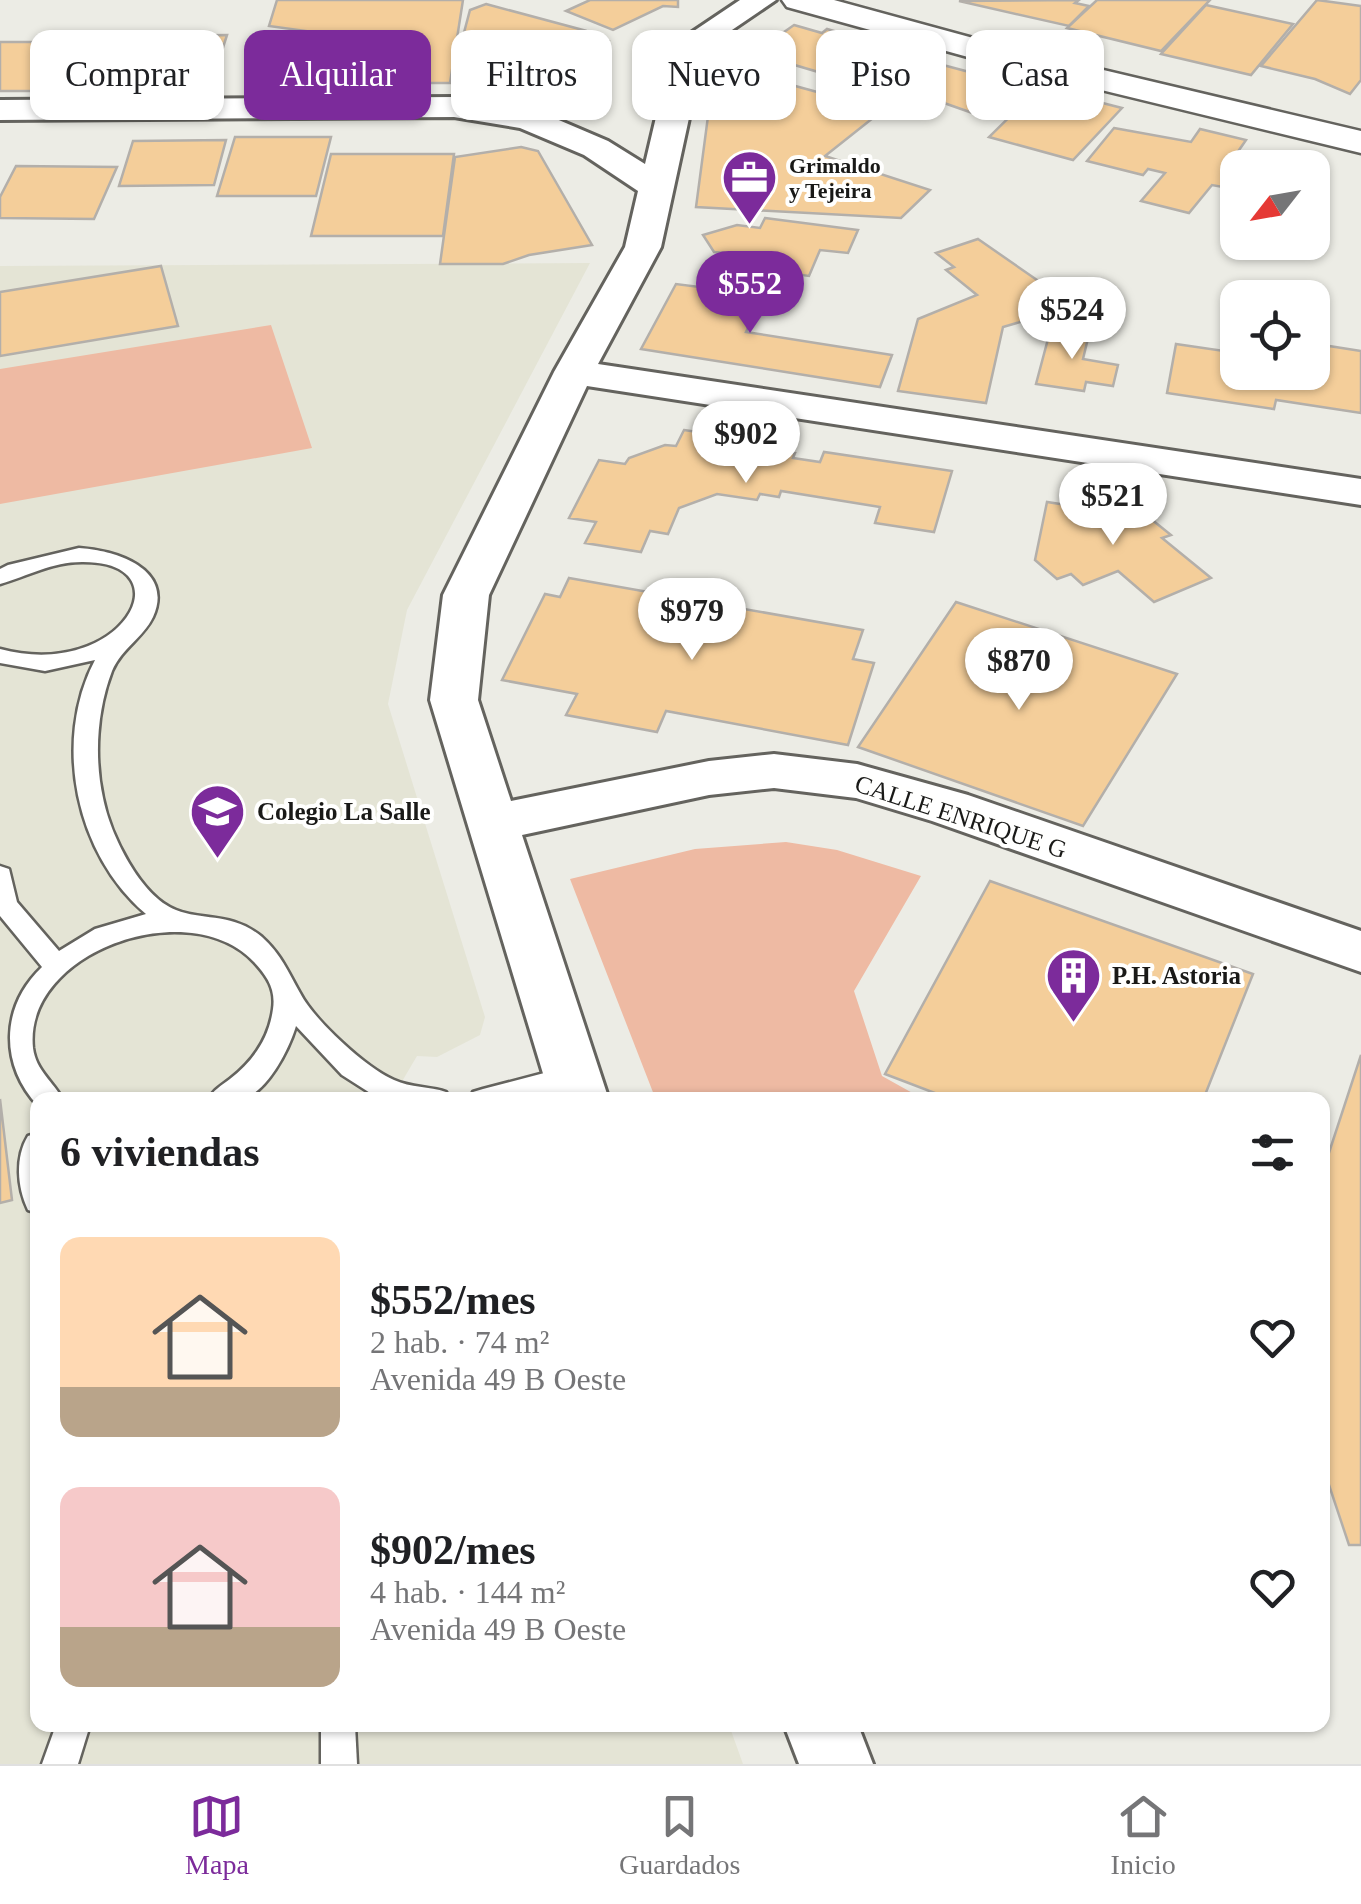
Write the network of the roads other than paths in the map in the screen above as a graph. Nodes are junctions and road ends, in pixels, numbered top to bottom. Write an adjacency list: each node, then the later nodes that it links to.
1 (762, 0): 6 (street)
2 (798, 0): 5 (street)
3 (870, 0): 5 (street)
4 (0, 110): 7 (street)
5 (1360, 136)
6 (666, 146): 7 (street); 8 (street)
7 (599, 150): 8 (street)
8 (658, 188): 9 (street)
9 (574, 372): 10 (street); 14 (street)
10 (1361, 492)
11 (6, 569): 12 (lane)
12 (116, 642): 13 (lane); 16 (lane)
13 (0, 656)
14 (490, 824): 17 (street, CALLE ENRIQUE G); 20 (street)
15 (0, 875): 18 (lane)
16 (170, 920): 18 (lane); 19 (lane)
17 (1361, 952)
18 (56, 966): 21 (lane)
19 (290, 1000): 22 (lane); 23 (lane)
20 (575, 1088): 24 (lane)
21 (40, 1092)
22 (234, 1092)
23 (390, 1092)
24 (544, 1092)
25 (71, 1732): 28 (lane)
26 (338, 1732): 29 (lane)
27 (824, 1732): 30 (street)
28 (60, 1764)
29 (340, 1764)
30 (836, 1764)

